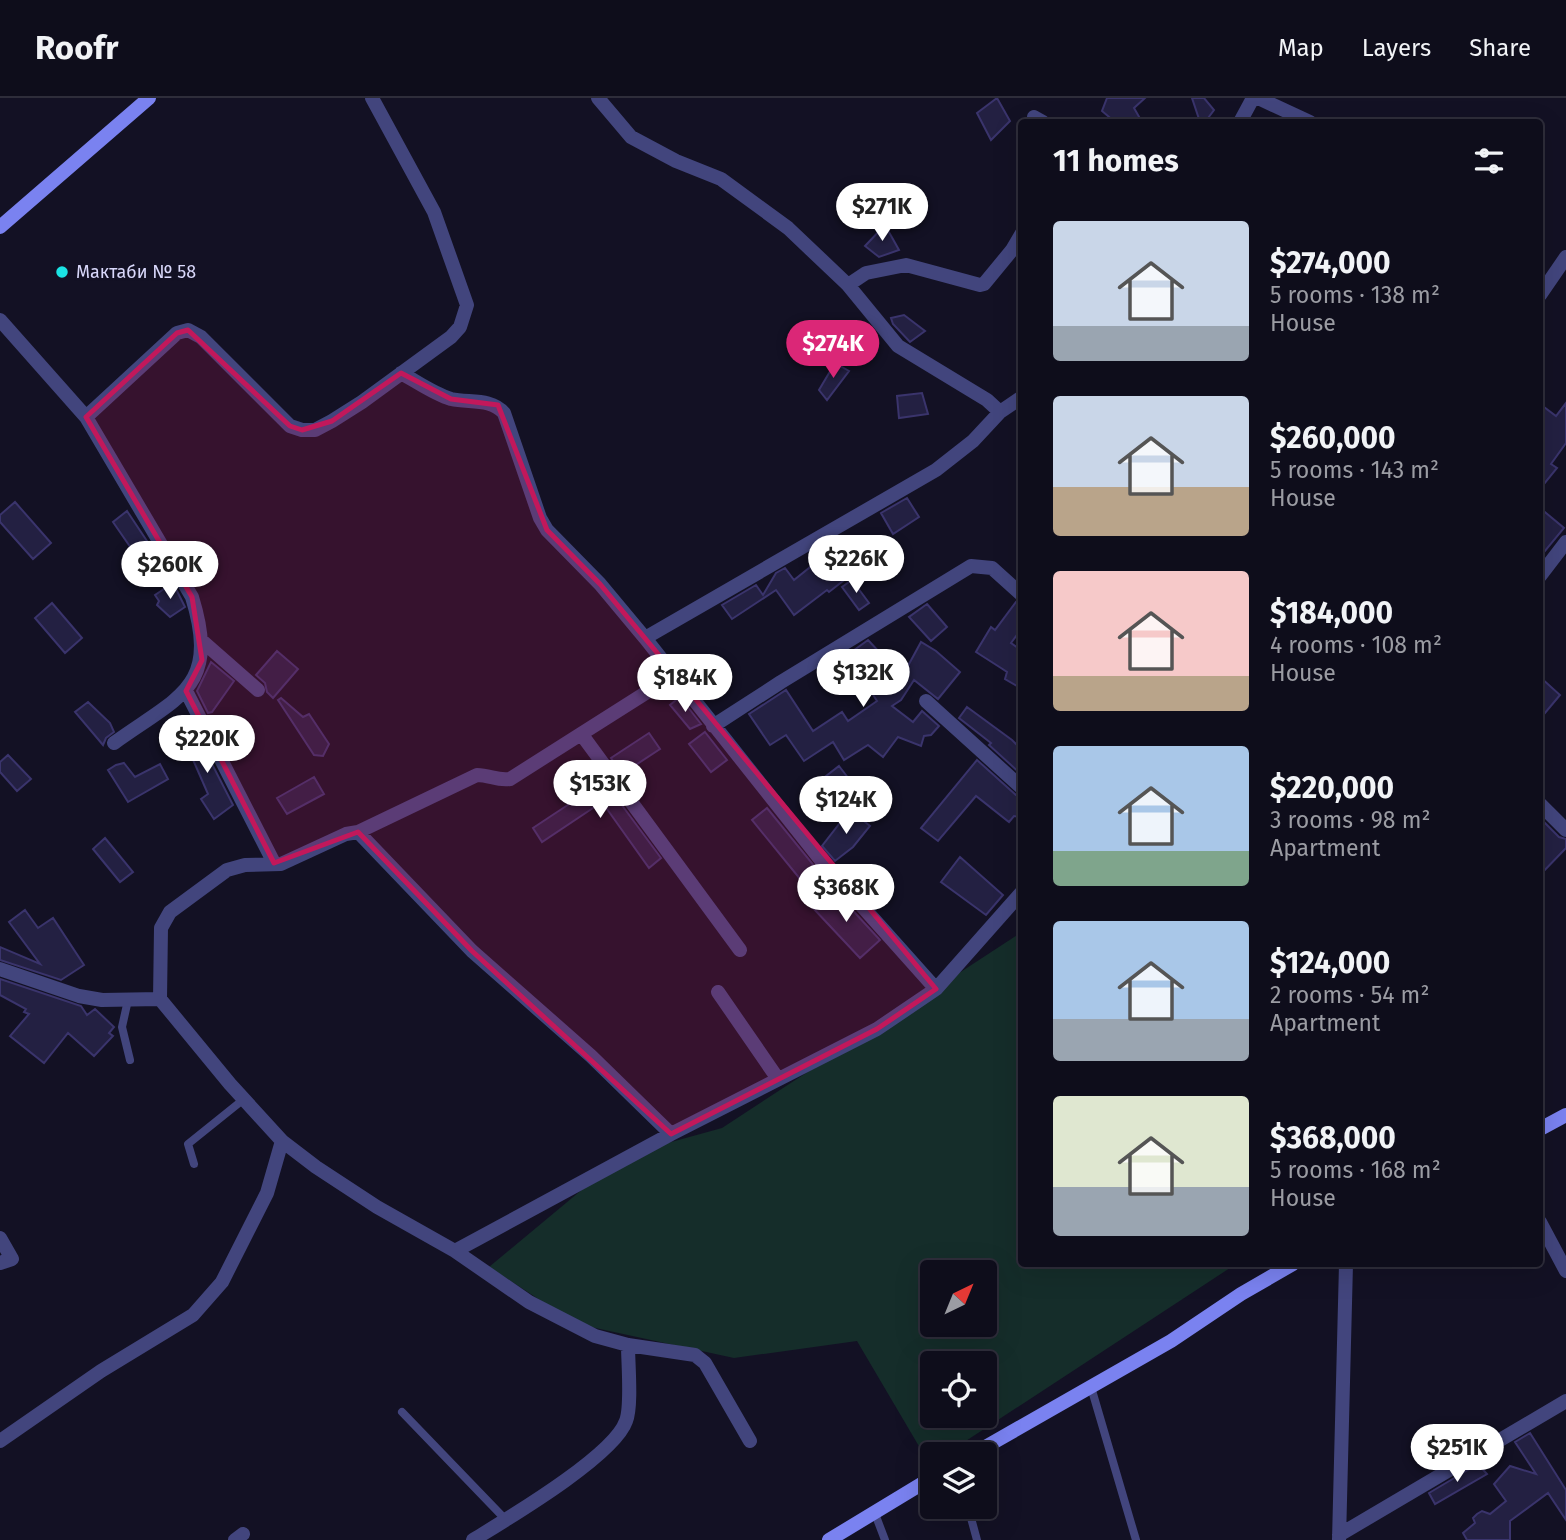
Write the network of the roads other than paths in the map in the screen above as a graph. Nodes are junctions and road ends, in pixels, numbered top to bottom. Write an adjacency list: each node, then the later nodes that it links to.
1 (149, 98): 7 (street)
2 (372, 98): 13 (street)
3 (598, 98): 10 (street)
4 (1256, 98): 5 (street); 6 (street)
5 (1242, 119)
6 (1303, 119)
7 (0, 227)
8 (1018, 240): 10 (street)
9 (1566, 257): 11 (street)
10 (848, 285): 15 (street)
11 (1543, 291)
12 (0, 320): 16 (street)
13 (401, 373): 16 (street); 20 (street)
14 (1018, 400): 15 (street)
15 (1000, 412): 20 (street)
16 (86, 416): 21 (street)
17 (1566, 542): 18 (street)
18 (1543, 572)
19 (1018, 591): 26 (street)
20 (645, 638): 22 (street)
21 (201, 640): 23 (street); 24 (street)
22 (674, 675): 26 (street); 27 (street)
23 (258, 690)
24 (186, 691): 28 (street); 33 (street)
25 (926, 701): 29 (street)
26 (713, 726): 37 (street)
27 (582, 734): 32 (street); 35 (street)
28 (114, 743)
29 (1018, 784)
30 (1543, 807): 31 (street)
31 (1566, 830)
32 (358, 832): 33 (street); 46 (street)
33 (274, 863): 39 (street)
34 (1018, 897): 37 (street)
35 (740, 950)
36 (0, 970): 40 (street)
37 (936, 989): 42 (street)
38 (718, 992): 42 (street)
39 (160, 999): 40 (street); 43 (street)
40 (128, 1000): 41 (lane)
41 (130, 1060)
42 (778, 1079): 46 (street)
43 (244, 1099): 47 (street); 48 (lane)
44 (1566, 1115): 45 (street)
45 (1543, 1127)
46 (671, 1134): 51 (street)
47 (282, 1141): 51 (street); 60 (street)
48 (194, 1164)
49 (1543, 1228): 55 (street)
50 (0, 1238): 52 (street)
51 (455, 1251): 56 (street)
52 (0, 1264)
53 (1288, 1267): 57 (street)
54 (1346, 1267): 67 (street)
55 (1566, 1271)
56 (628, 1345): 61 (street); 66 (street)
57 (1091, 1387): 62 (street); 72 (lane)
58 (1566, 1401): 67 (street)
59 (402, 1412): 66 (lane)
60 (0, 1441)
61 (750, 1441)
62 (994, 1442)
63 (920, 1484): 64 (street)
64 (874, 1511): 69 (street); 70 (lane)
65 (971, 1519): 71 (lane)
66 (506, 1520): 68 (street)
67 (1339, 1538)
68 (472, 1540)
69 (828, 1540)
70 (885, 1540)
71 (977, 1540)
72 (1136, 1540)

